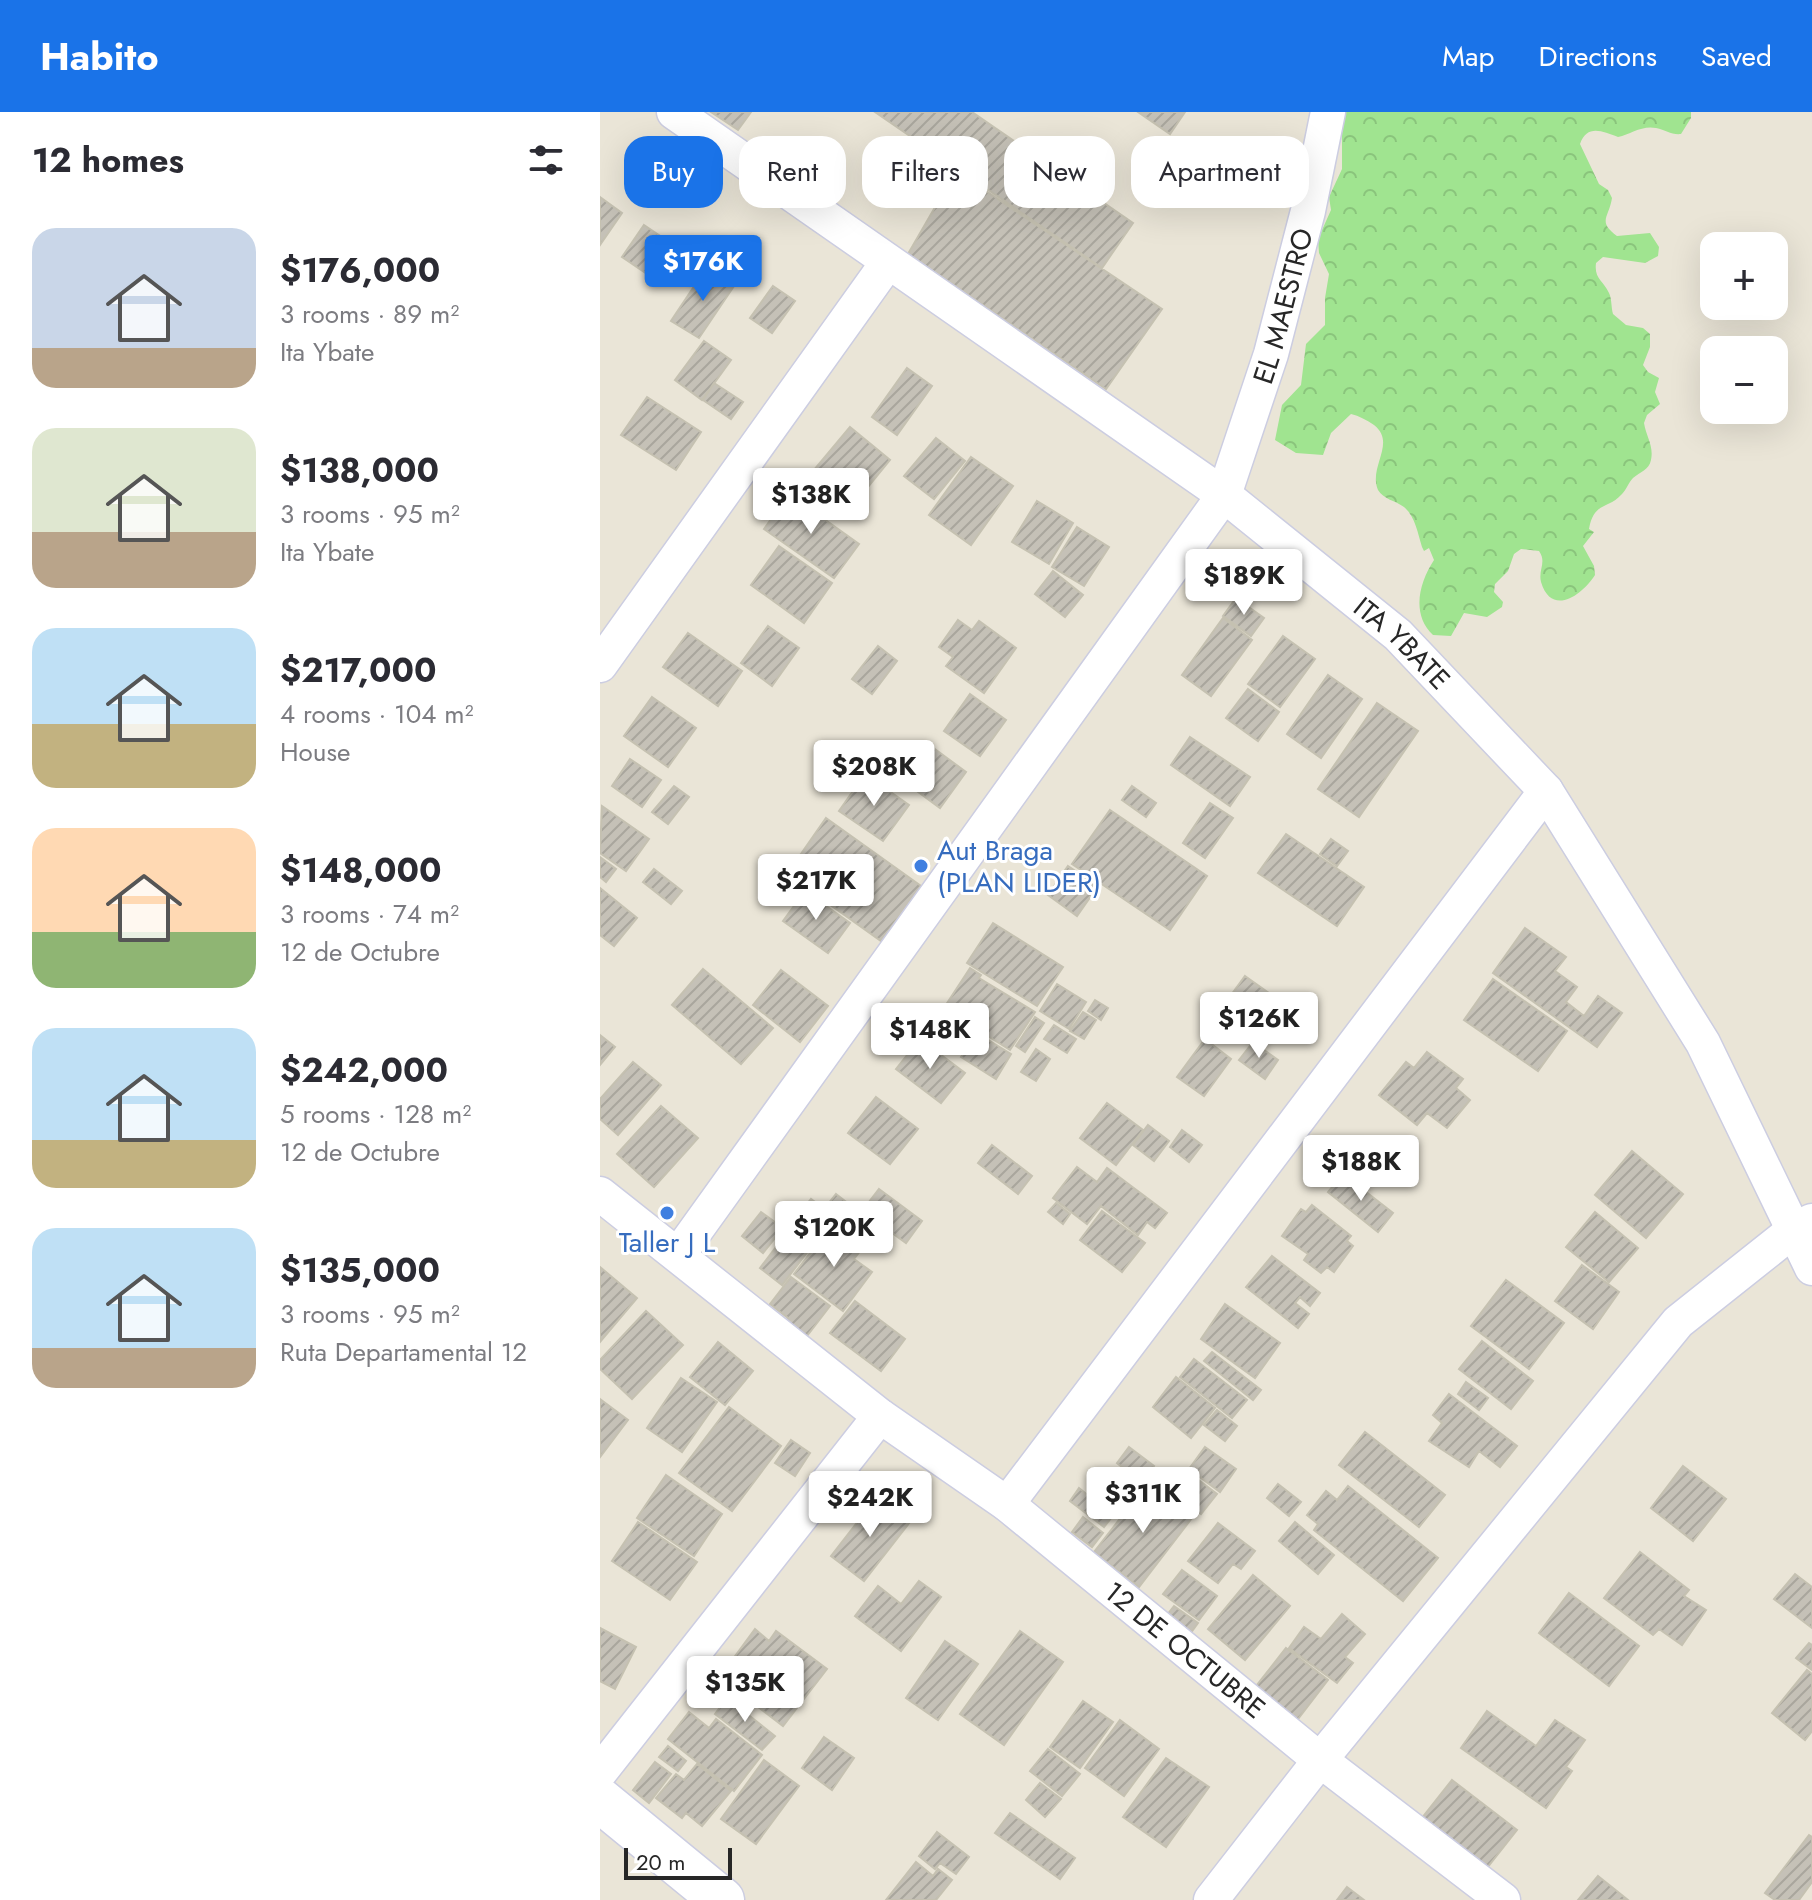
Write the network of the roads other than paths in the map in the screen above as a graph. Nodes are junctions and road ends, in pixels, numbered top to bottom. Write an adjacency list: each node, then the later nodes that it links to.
1 (674, 112): 3 (street, ITA YBATE)
2 (1328, 112): 4 (street, EL MAESTRO)
3 (888, 262): 4 (street, ITA YBATE); 5 (street)
4 (1224, 495): 6 (street, ITA YBATE); 9 (street, EL MAESTRO)
5 (600, 665)
6 (1546, 791): 8 (street, ITA YBATE); 12 (street)
7 (600, 1194): 9 (street, 12 DE OCTUBRE)
8 (1803, 1225): 10 (street, ITA YBATE); 13 (street)
9 (678, 1255): 11 (street, 12 DE OCTUBRE)
10 (1812, 1268)
11 (880, 1416): 12 (street, 12 DE OCTUBRE); 14 (street)
12 (1007, 1504): 13 (street, 12 DE OCTUBRE)
13 (1320, 1760): 17 (street); 18 (street, 12 DE OCTUBRE)
14 (600, 1772)
15 (600, 1800): 16 (main road)
16 (722, 1900)
17 (1211, 1900)
18 (1503, 1900)

